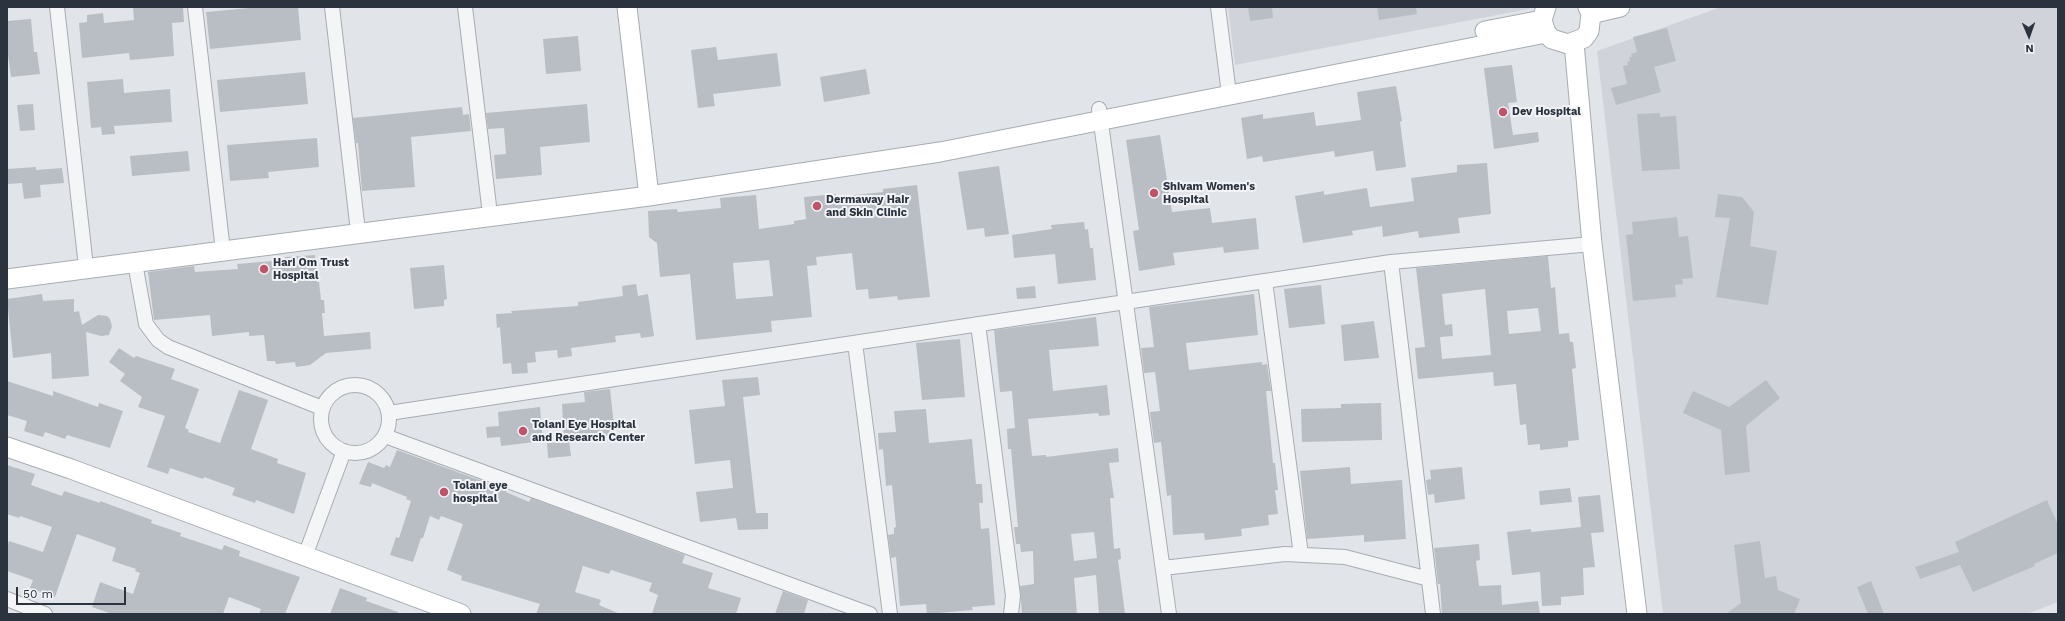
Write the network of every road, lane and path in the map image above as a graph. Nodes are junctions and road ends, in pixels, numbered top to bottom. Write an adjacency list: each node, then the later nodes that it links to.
1 (57, 7): 18 (street)
2 (195, 7): 17 (street)
3 (332, 7): 15 (street)
4 (465, 7): 14 (street)
5 (627, 7): 13 (main road)
6 (1218, 7): 11 (street)
7 (1620, 7): 8 (main road)
8 (1590, 11): 10 (main road)
9 (1545, 20): 10 (main road); 11 (main road)
10 (1574, 42): 16 (main road)
11 (1228, 89): 12 (main road)
12 (1100, 114): 13 (main road); 24 (street)
13 (649, 191): 14 (main road); 17 (main road)
14 (489, 206): 15 (main road)
15 (357, 223): 17 (main road)
16 (1592, 244): 19 (street); 44 (main road)
17 (222, 246): 18 (main road); 20 (main road)
18 (85, 258): 21 (main road)
19 (1391, 262): 23 (street); 35 (street)
20 (135, 263): 22 (main road); 27 (street)
21 (7, 268)
22 (7, 279)
23 (1266, 281): 24 (street); 32 (street)
24 (1126, 302): 25 (street); 34 (street)
25 (978, 324): 26 (street); 41 (street)
26 (855, 343): 28 (street); 40 (street)
27 (322, 408): 28 (street); 31 (street)
28 (389, 413): 29 (street)
29 (385, 436): 31 (street); 39 (street)
30 (7, 447): 33 (main road)
31 (344, 452): 33 (street)
32 (1301, 555): 34 (street); 35 (street)
33 (305, 556): 38 (main road)
34 (1163, 568): 42 (street)
35 (1429, 579): 43 (street)
36 (7, 599): 37 (street)
37 (45, 614)
38 (461, 614)
39 (870, 614)
40 (890, 614)
41 (1011, 614)
42 (1170, 614)
43 (1433, 614)
44 (1637, 614)

